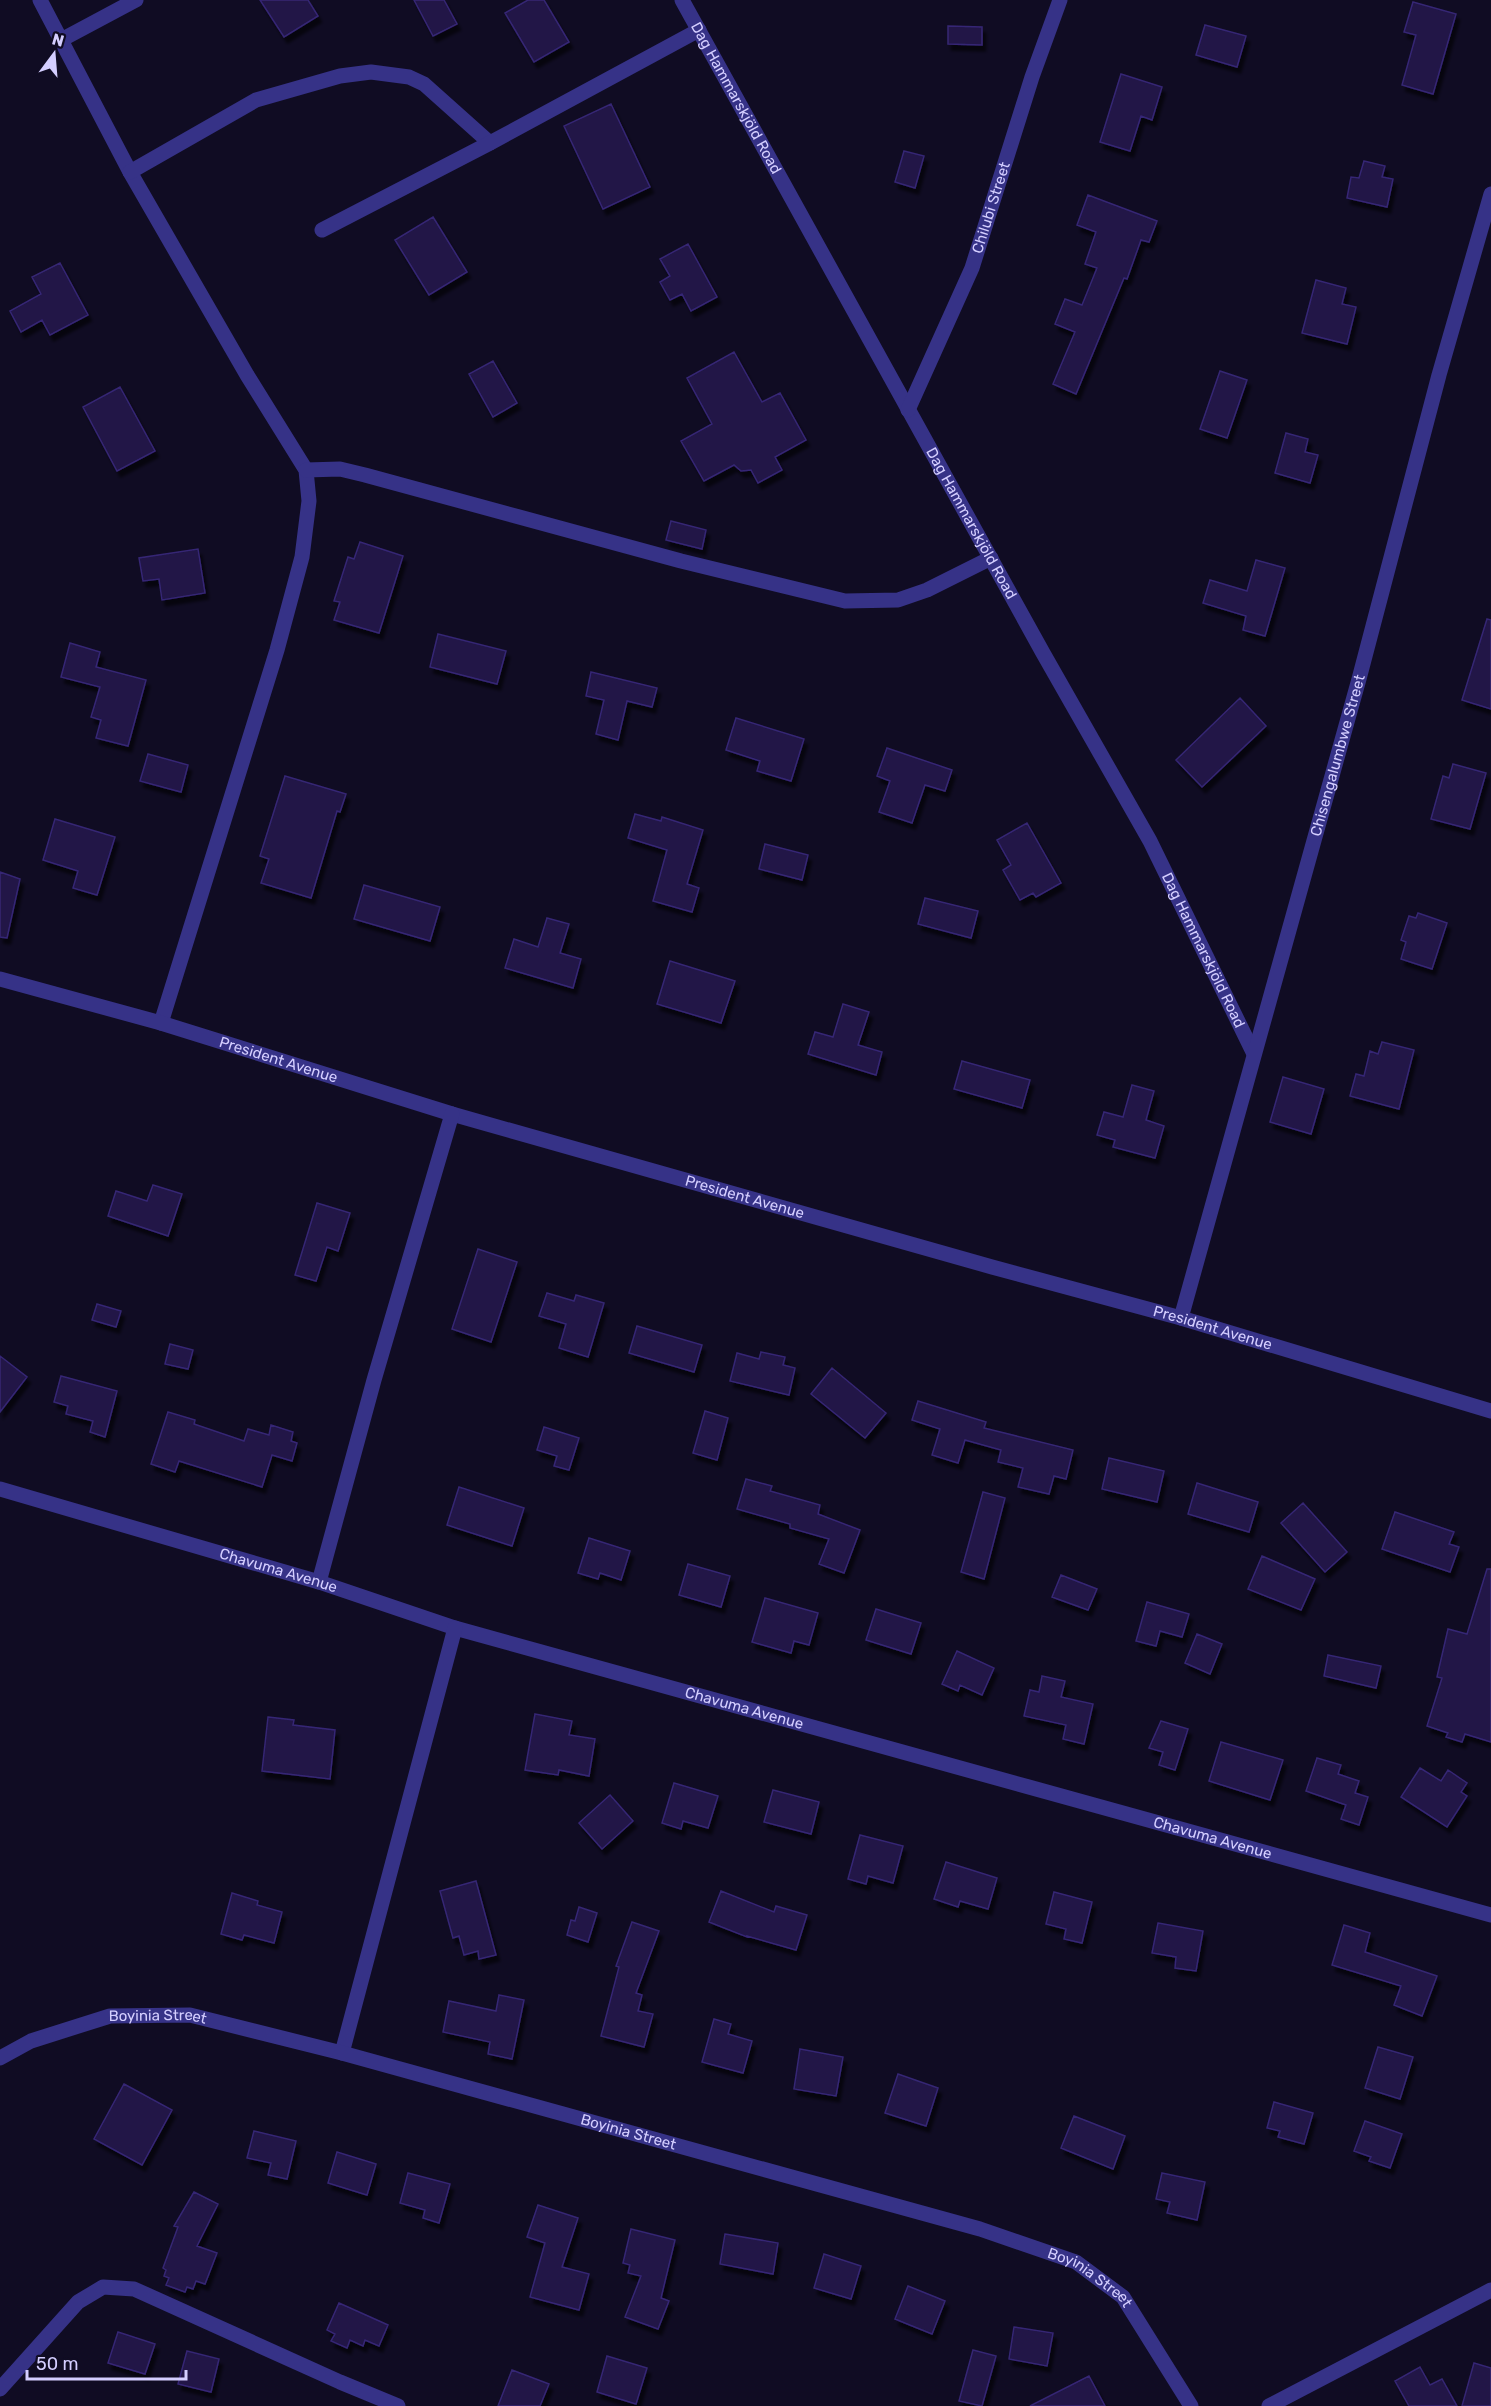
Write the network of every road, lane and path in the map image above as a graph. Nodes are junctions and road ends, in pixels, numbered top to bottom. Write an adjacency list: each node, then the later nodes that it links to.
1 (40, 0): 6 (street)
2 (136, 0): 6 (street)
3 (682, 0): 5 (street, Dag Hammarskjöld Road)
4 (1060, 0): 12 (street, Chilubi Street)
5 (699, 30): 7 (street); 12 (street, Dag Hammarskjöld Road)
6 (61, 40): 8 (street)
7 (490, 143): 8 (street); 10 (street)
8 (130, 172): 13 (street)
9 (1491, 194): 11 (street, Chisengalumbwe Street)
10 (322, 230)
11 (1439, 375): 17 (street); 19 (street, Chisengalumbwe Street)
12 (908, 410): 14 (street, Dag Hammarskjöld Road)
13 (306, 470): 14 (street); 16 (street)
14 (991, 558): 17 (street, Dag Hammarskjöld Road)
15 (0, 979): 16 (street, President Avenue)
16 (161, 1023): 18 (street, President Avenue)
17 (1254, 1052): 19 (street)
18 (452, 1114): 19 (street, President Avenue); 22 (street)
19 (1181, 1318): 20 (street, President Avenue)
20 (1491, 1411)
21 (0, 1489): 22 (street, Chavuma Avenue)
22 (319, 1582): 23 (street, Chavuma Avenue)
23 (455, 1628): 24 (street, Chavuma Avenue); 25 (street)
24 (1491, 1915)
25 (342, 2053): 26 (street, Boyinia Street); 30 (street, Boyinia Street)
26 (0, 2058)
27 (1491, 2290): 31 (street)
28 (0, 2389): 29 (street)
29 (398, 2406)
30 (1191, 2406)
31 (1269, 2406)

